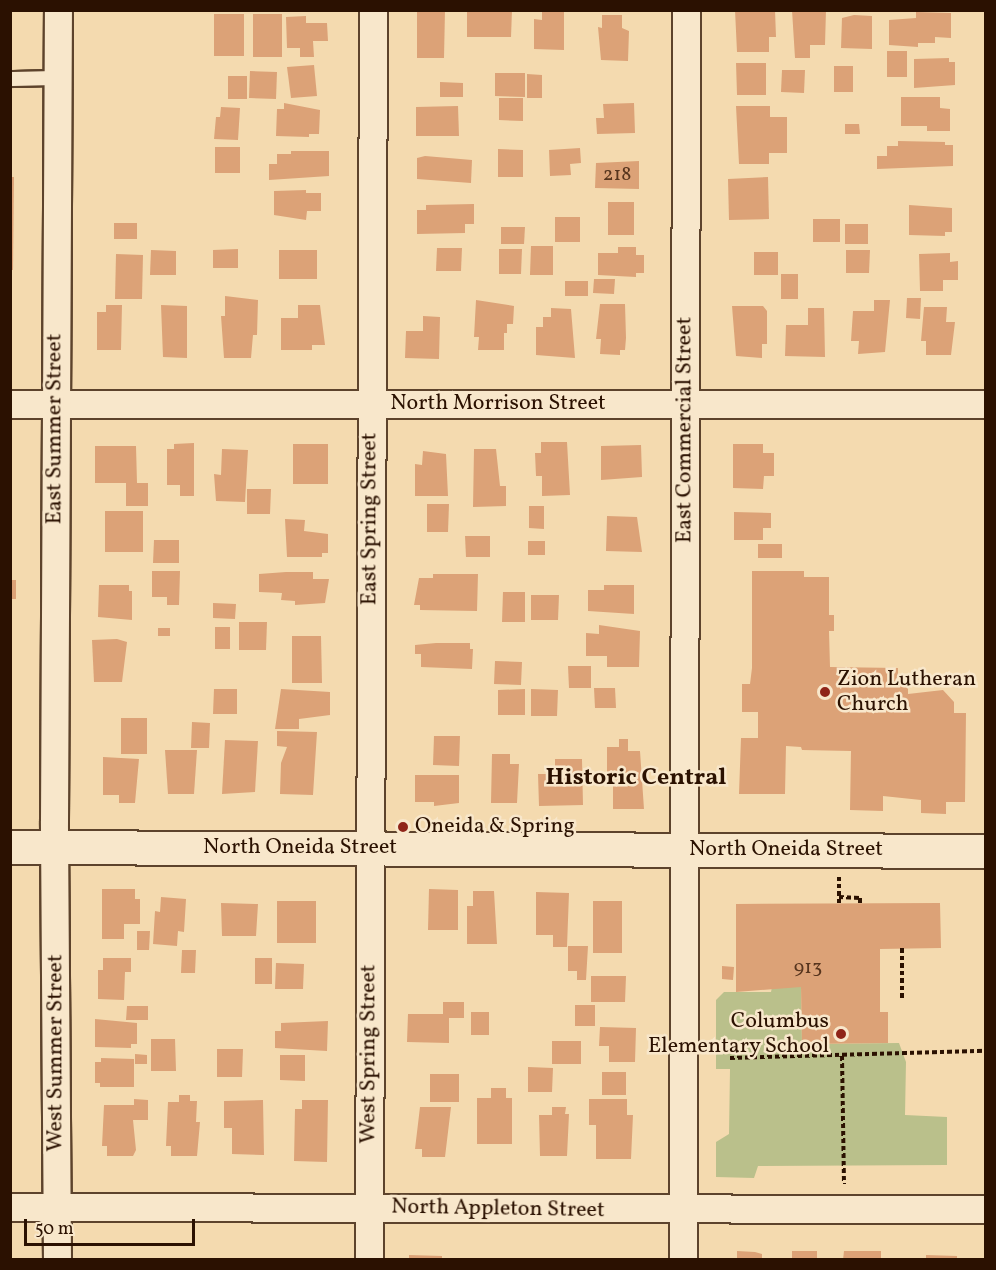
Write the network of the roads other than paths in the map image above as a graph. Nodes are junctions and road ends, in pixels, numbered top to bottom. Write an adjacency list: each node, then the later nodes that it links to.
1 (58, 10): 4 (street, East Summer Street)
2 (373, 10): 8 (street, East Spring Street)
3 (686, 10): 10 (street, East Commercial Street)
4 (57, 78): 5 (lane); 7 (street, East Summer Street)
5 (10, 79)
6 (10, 404): 7 (street, North Morrison Street)
7 (55, 404): 8 (street, North Morrison Street); 12 (street, East Summer Street)
8 (371, 404): 10 (street, North Morrison Street); 13 (street, East Spring Street)
9 (986, 404): 10 (street, North Morrison Street)
10 (686, 405): 14 (street, East Commercial Street)
11 (10, 847): 12 (main road, North Oneida Street)
12 (54, 847): 13 (main road, North Oneida Street); 18 (street, West Summer Street)
13 (368, 849): 14 (main road, North Oneida Street); 17 (street, West Spring Street)
14 (683, 850): 15 (main road, North Oneida Street); 20 (street, East Commercial Street)
15 (986, 851)
16 (10, 1207): 18 (street, North Appleton Street)
17 (369, 1207): 18 (street, North Appleton Street); 20 (street, North Appleton Street); 22 (street, West Spring Street)
18 (57, 1208): 21 (street, West Summer Street)
19 (986, 1209): 20 (street, North Appleton Street)
20 (683, 1210): 23 (street, East Commercial Street)
21 (57, 1260)
22 (369, 1260)
23 (683, 1260)

